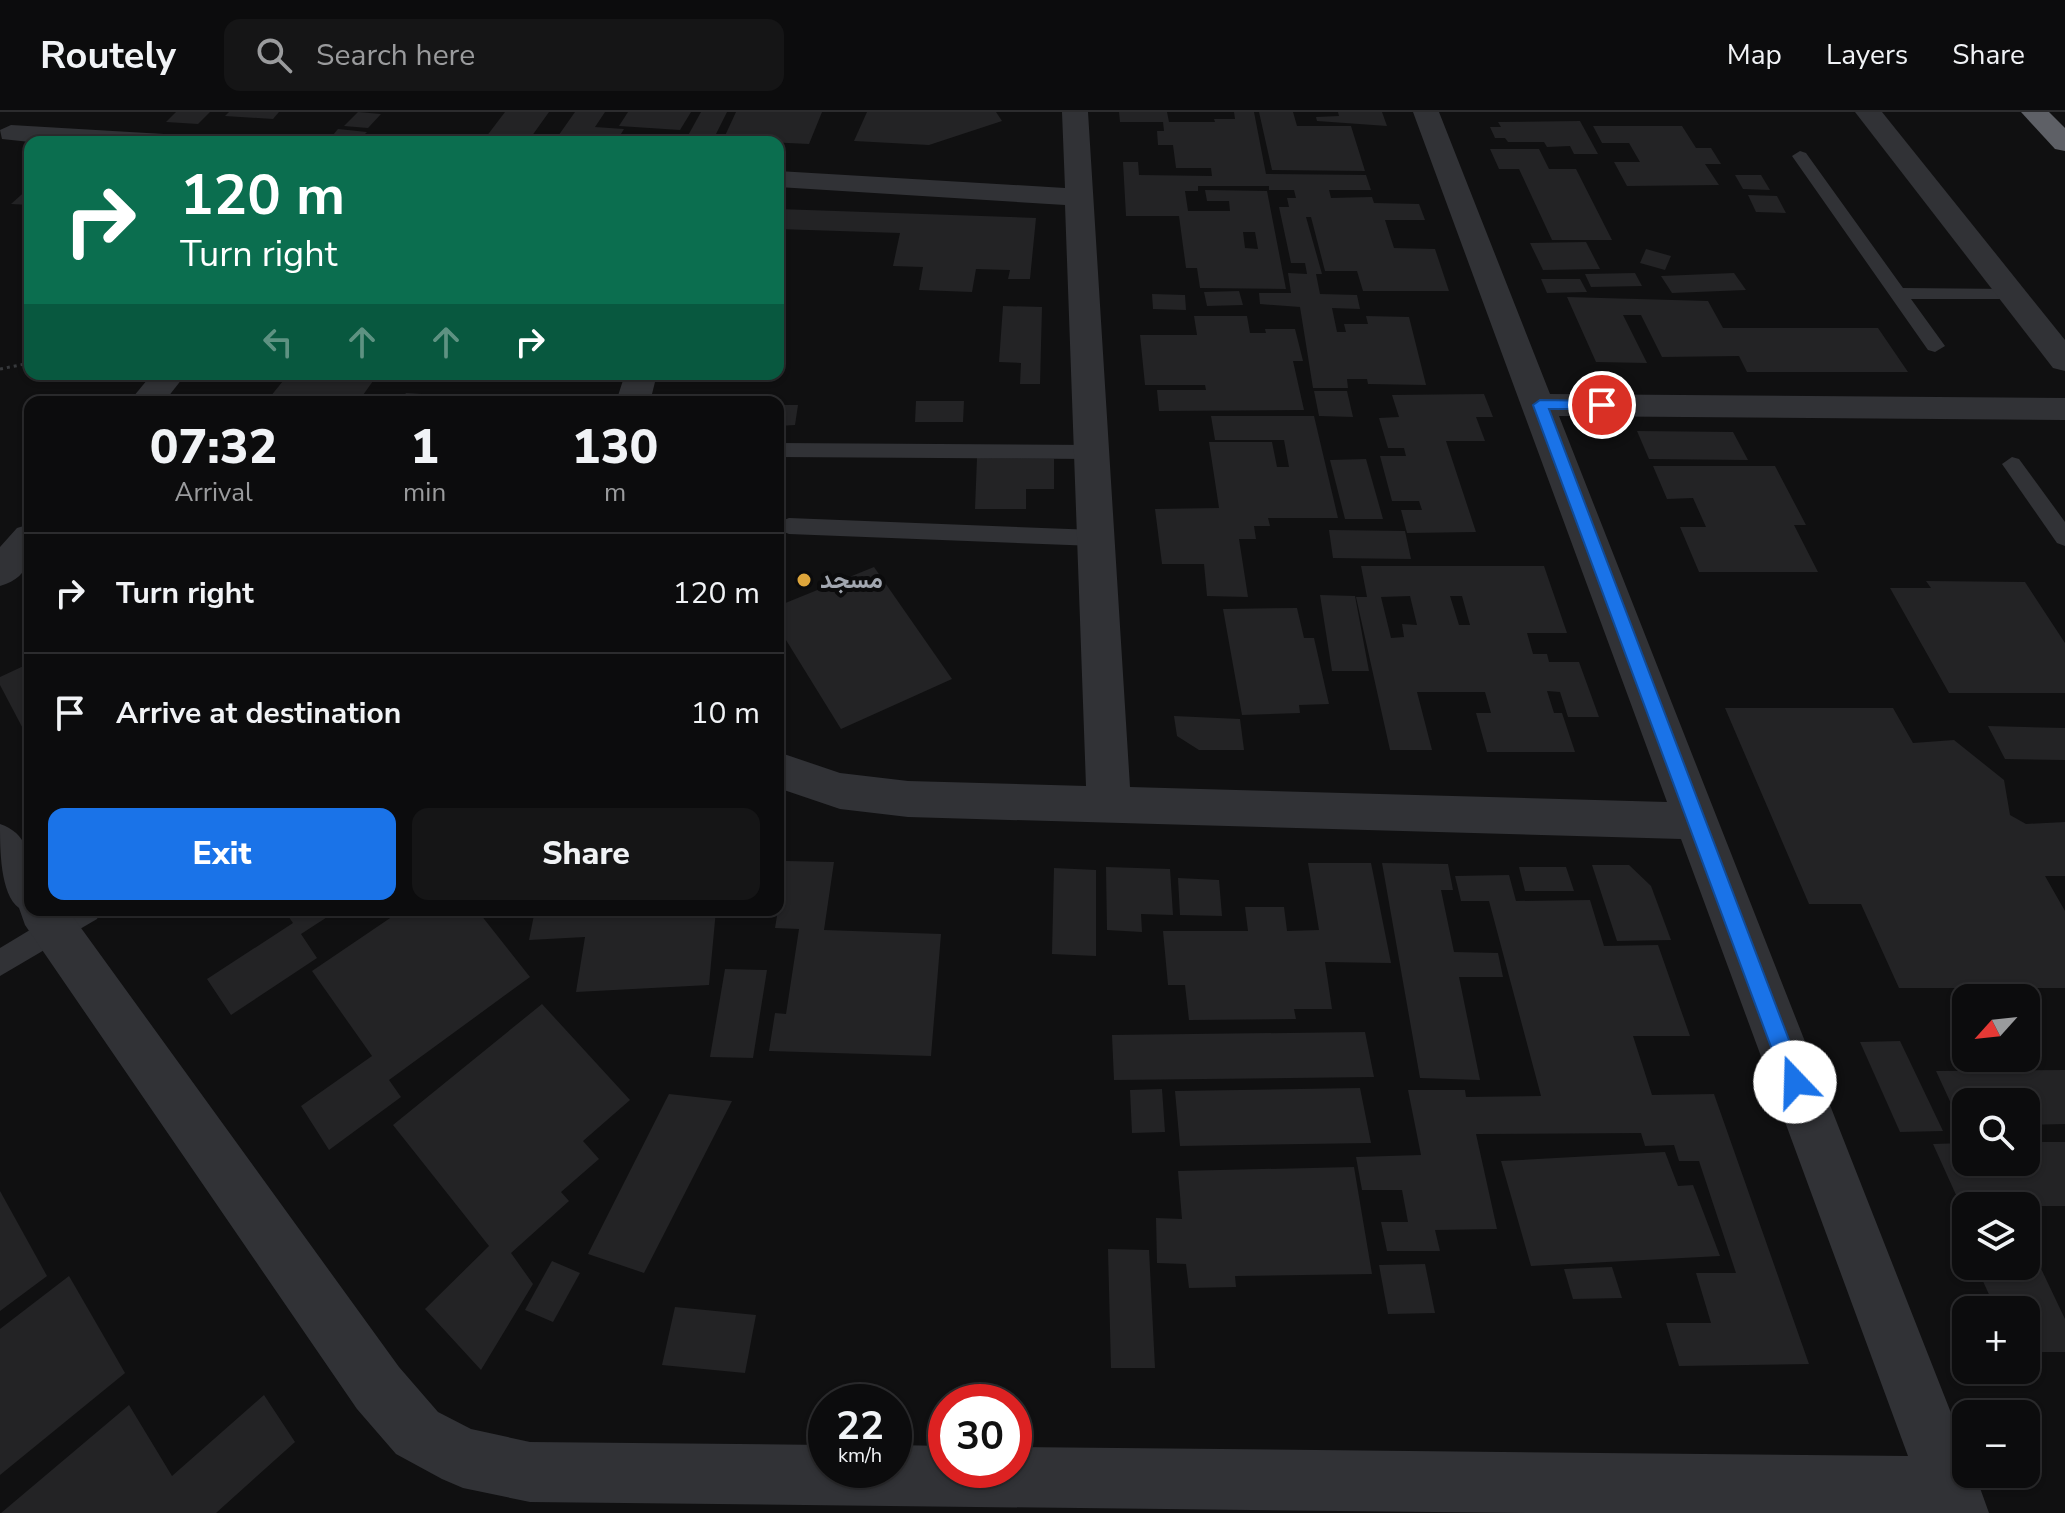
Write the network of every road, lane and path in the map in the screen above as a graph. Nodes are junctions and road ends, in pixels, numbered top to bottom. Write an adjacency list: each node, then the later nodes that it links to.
1 (35, 112): 6 (street)
2 (1075, 112): 10 (street)
3 (1426, 112): 19 (street)
4 (1868, 112): 12 (street)
5 (2034, 112): 7 (highway)
6 (6, 137)
7 (2065, 143)
8 (1800, 156): 11 (lane)
9 (784, 179): 10 (street)
10 (1079, 197): 22 (street)
11 (1898, 293): 12 (lane); 13 (lane)
12 (2010, 294): 14 (street)
13 (1935, 346)
14 (2065, 361)
15 (24, 364): 16 (path)
16 (0, 369)
17 (165, 380): 18 (street)
18 (151, 396)
19 (1540, 405): 20 (street); 31 (street)
20 (2065, 409)
21 (784, 450): 22 (lane)
22 (1092, 452): 25 (street)
23 (2012, 464): 26 (lane)
24 (789, 526): 25 (lane)
25 (1095, 538): 30 (street)
26 (2065, 538)
27 (24, 544): 28 (street)
28 (0, 572)
29 (784, 772): 30 (street)
30 (1109, 806): 31 (street)
31 (1695, 821): 37 (street)
32 (0, 843): 33 (street)
33 (24, 874)
34 (48, 916): 36 (lane)
35 (56, 916): 37 (street)
36 (0, 963)
37 (1954, 1500)

